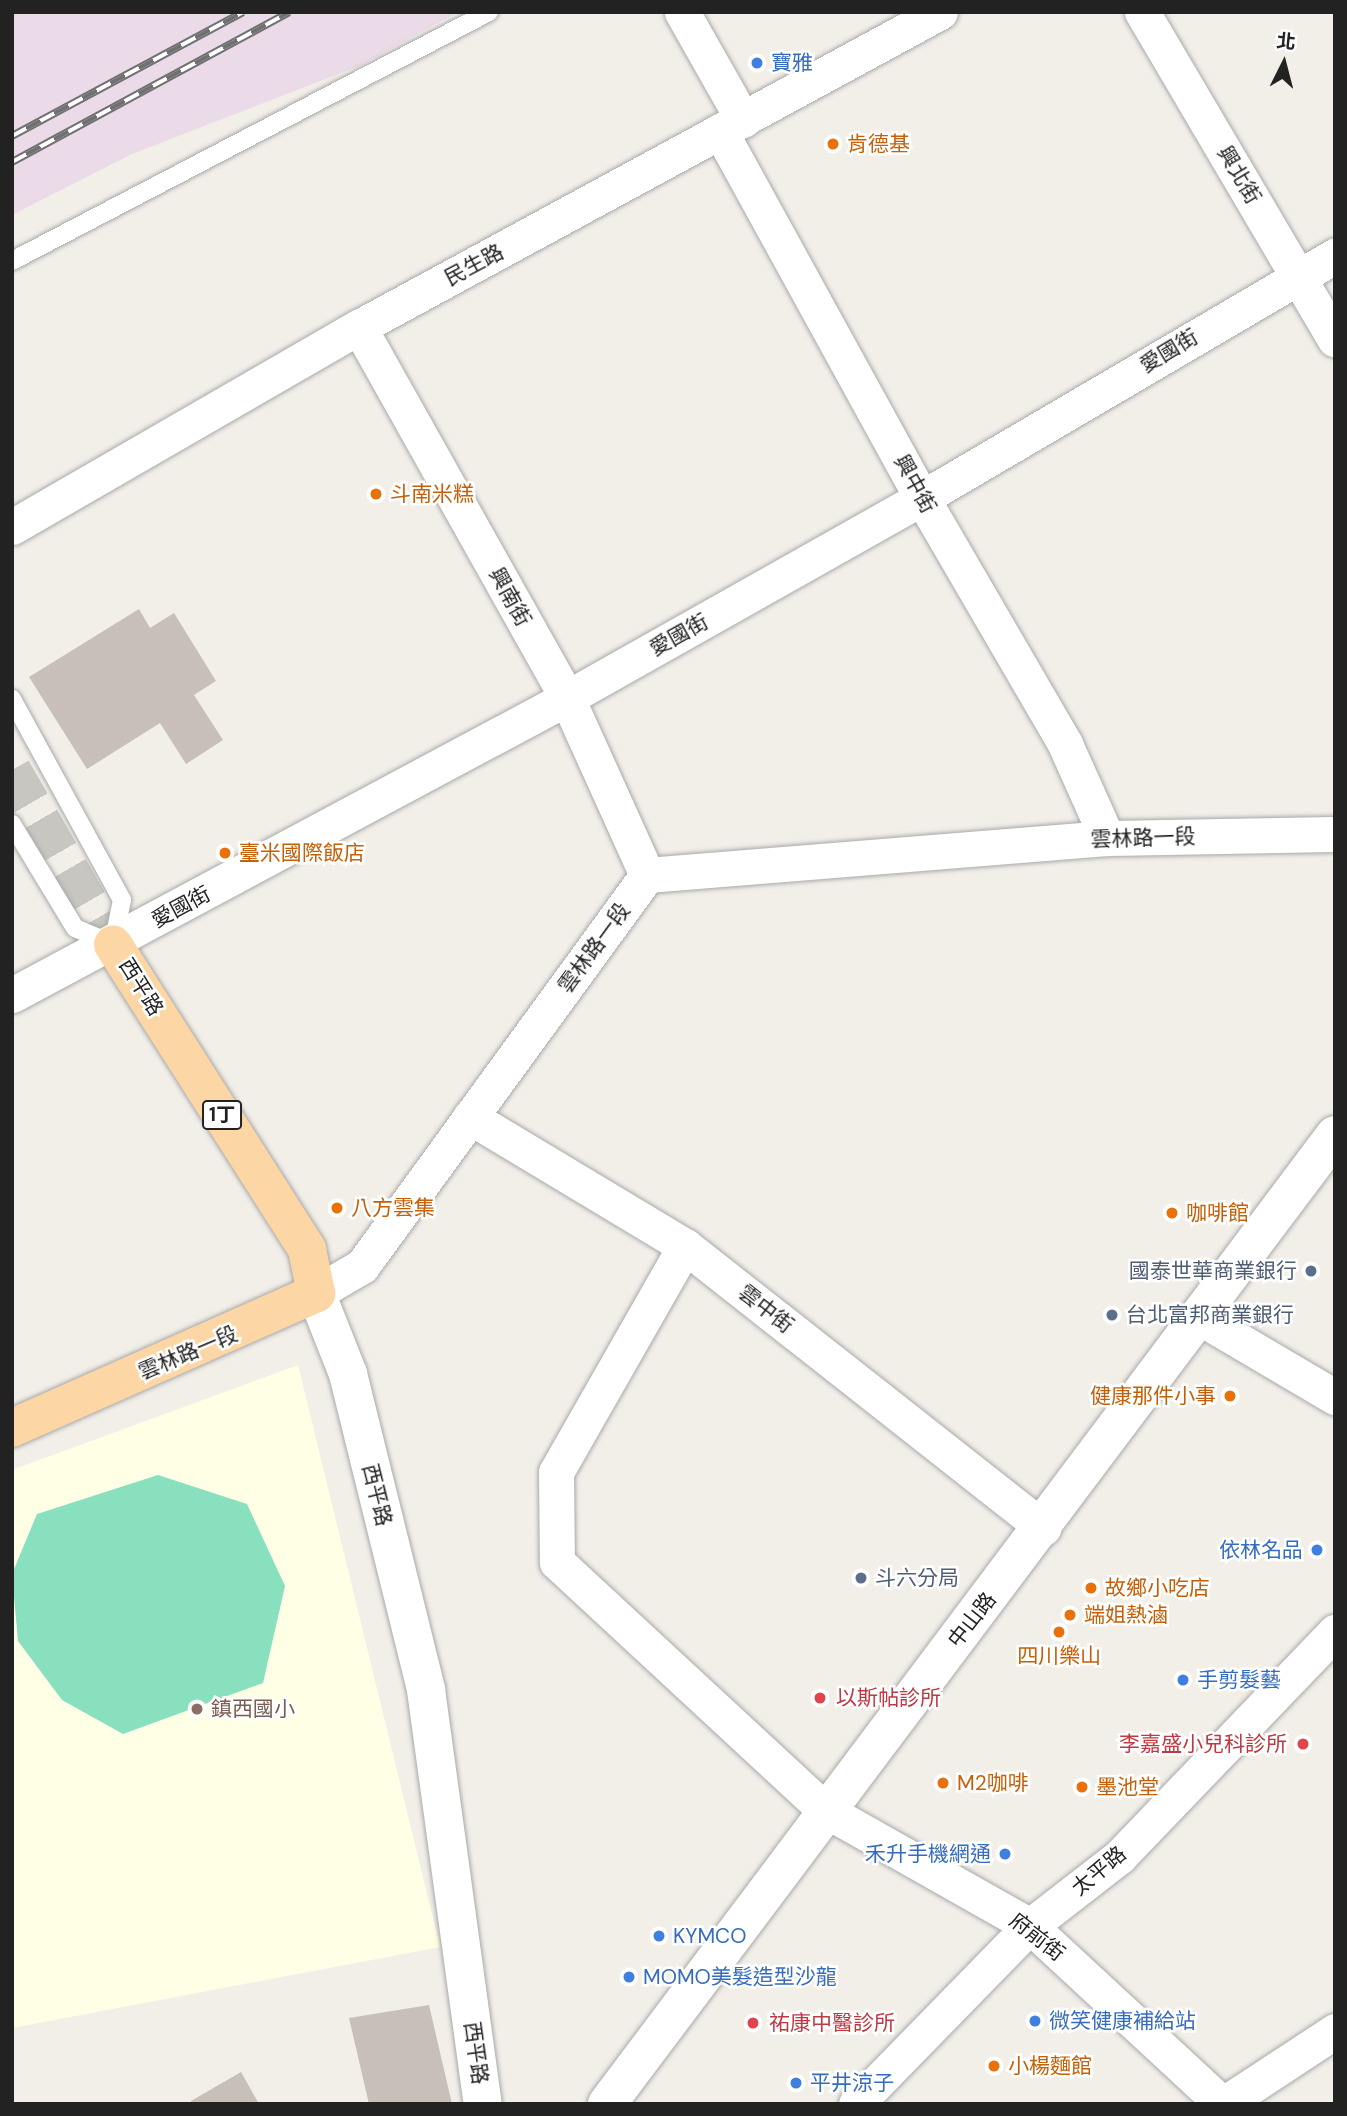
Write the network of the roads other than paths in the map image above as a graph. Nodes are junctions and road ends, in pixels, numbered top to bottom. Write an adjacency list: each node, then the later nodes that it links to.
1 (489, 12): 7 (lane)
2 (682, 12): 5 (street, 興中街)
3 (940, 12): 5 (street, 民生路)
4 (1142, 12): 8 (street, 興北街)
5 (732, 126): 9 (street, 民生路); 11 (street, 興中街)
6 (1335, 256): 8 (street, 愛國街)
7 (12, 261)
8 (1298, 275): 10 (street, 興北街); 11 (street, 愛國街)
9 (359, 327): 12 (street, 民生路); 13 (street, 興南街)
10 (1335, 340)
11 (922, 498): 13 (street, 愛國街); 17 (street, 興中街)
12 (12, 527)
13 (567, 698): 18 (street, 興南街); 19 (street, 愛國街)
14 (12, 699): 19 (lane)
15 (12, 824): 19 (lane)
16 (1335, 834): 17 (street, 雲林路一段)
17 (1107, 838): 18 (street, 雲林路一段)
18 (647, 875): 21 (street, 雲林路一段)
19 (113, 944): 20 (street, 愛國街); 24 (main road, 西平路 / 1丁)
20 (12, 995)
21 (470, 1117): 23 (street, 雲中街); 24 (street, 雲林路一段)
22 (1335, 1135): 25 (street, 中山路)
23 (685, 1246): 28 (street, 雲中街); 30 (street, 府前街)
24 (316, 1293): 27 (main road, 雲林路一段); 33 (street, 西平路)
25 (1199, 1317): 26 (street); 28 (street, 中山路)
26 (1335, 1397)
27 (12, 1428)
28 (1043, 1528): 30 (street, 中山路)
29 (1335, 1632): 31 (street, 太平路)
30 (825, 1810): 31 (street, 府前街); 34 (street, 中山路)
31 (1030, 1926): 35 (street, 太平路); 36 (street, 府前街)
32 (1335, 2031): 36 (street)
33 (483, 2104)
34 (607, 2104)
35 (856, 2104)
36 (1223, 2104)

